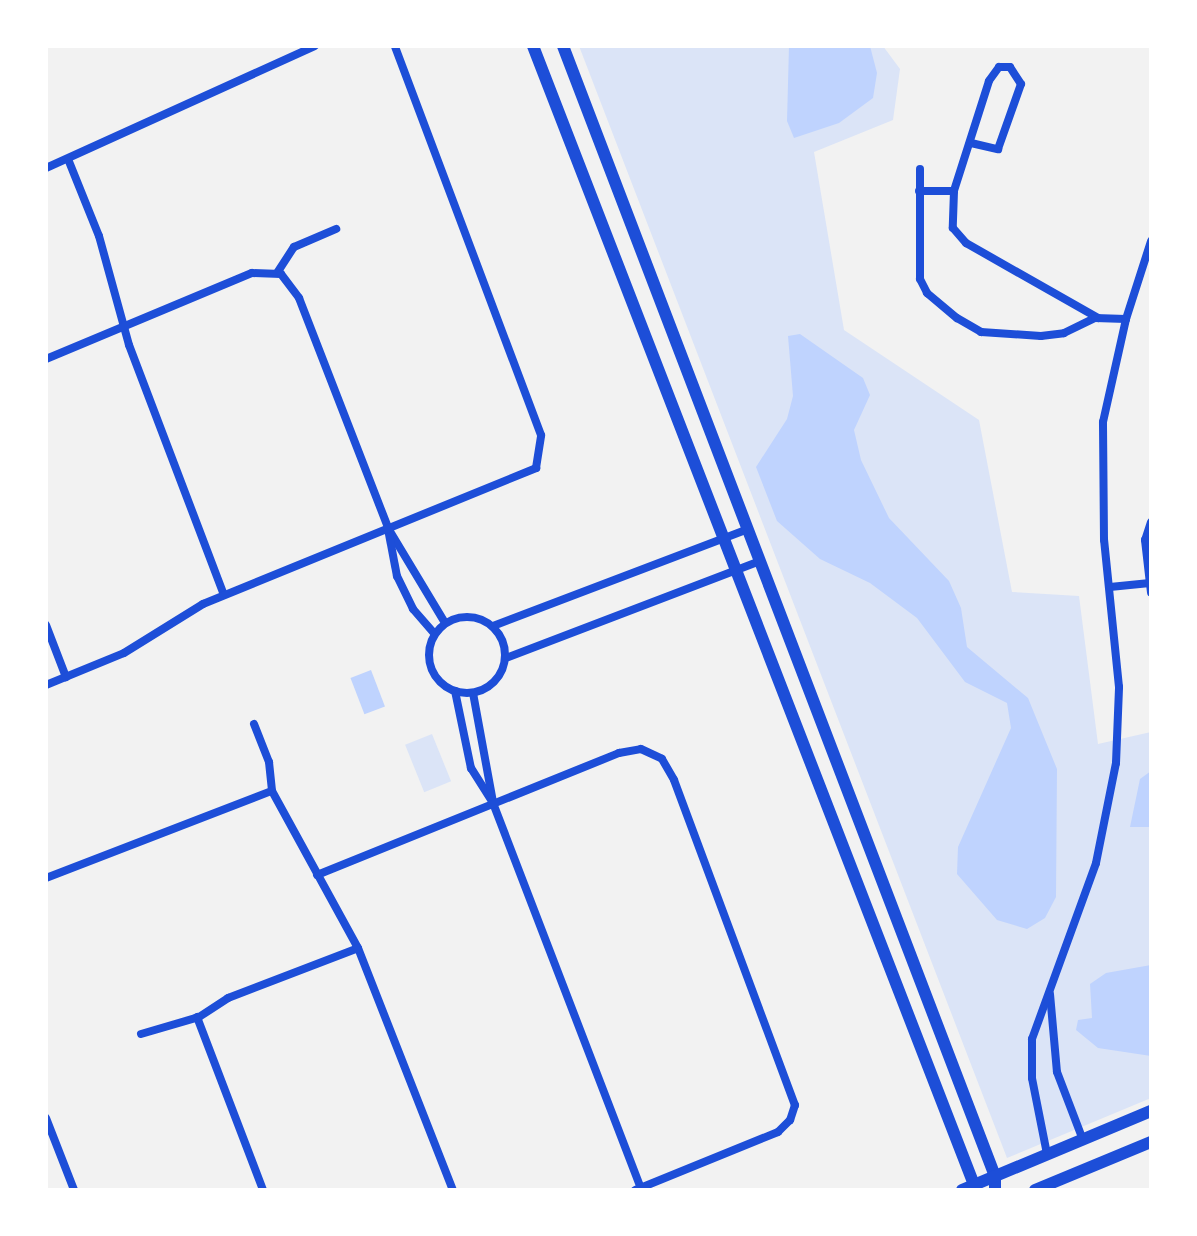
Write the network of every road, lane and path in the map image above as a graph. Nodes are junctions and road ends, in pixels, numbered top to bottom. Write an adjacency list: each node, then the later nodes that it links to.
1 (315, 46): 6 (street)
2 (395, 46): 20 (street)
3 (533, 46): 22 (street)
4 (563, 46): 21 (street)
5 (971, 143): 5 (street); 10 (street)
6 (68, 159): 7 (street); 17 (street)
7 (46, 168)
8 (920, 169): 9 (street)
9 (919, 191): 10 (street); 15 (street)
10 (954, 191): 15 (street)
11 (336, 229): 14 (street)
12 (1151, 241): 13 (street)
13 (1149, 252): 16 (street)
14 (277, 273): 17 (street); 20 (street)
15 (1098, 318): 16 (street)
16 (1126, 319): 26 (street)
17 (122, 327): 18 (street); 28 (street)
18 (46, 359)
19 (1151, 522): 25 (street)
20 (388, 528): 28 (street); 29 (street); 32 (street)
21 (748, 529): 22 (street); 23 (street)
22 (722, 538): 24 (street); 31 (street)
23 (760, 561): 24 (street); 52 (street)
24 (734, 571): 33 (street); 54 (street)
25 (1150, 583): 26 (street); 27 (street)
26 (1110, 587): 44 (street)
27 (1151, 593)
28 (224, 595): 34 (street)
29 (445, 623): 31 (street); 32 (street)
30 (46, 625): 34 (street)
31 (493, 626): 33 (street)
32 (435, 634): 36 (street)
33 (506, 658): 37 (street)
34 (66, 677): 35 (street)
35 (46, 685)
36 (455, 691): 37 (street); 40 (street)
37 (473, 693): 40 (street)
38 (254, 724): 39 (street)
39 (272, 791): 41 (street); 42 (street)
40 (493, 803): 41 (street); 53 (street); 53 (street)
41 (317, 875): 43 (street)
42 (46, 878)
43 (358, 948): 45 (street); 57 (street)
44 (1050, 993): 49 (street); 51 (street)
45 (197, 1017): 46 (street); 56 (street)
46 (141, 1034)
47 (1151, 1111): 49 (street)
48 (46, 1118): 55 (street)
49 (1083, 1140): 51 (street)
50 (1151, 1142): 59 (street)
51 (1047, 1154): 52 (street)
52 (995, 1176): 54 (street); 58 (street)
53 (638, 1189)
54 (970, 1189)
55 (74, 1190)
56 (263, 1190)
57 (453, 1190)
58 (995, 1190)
59 (1035, 1190)

